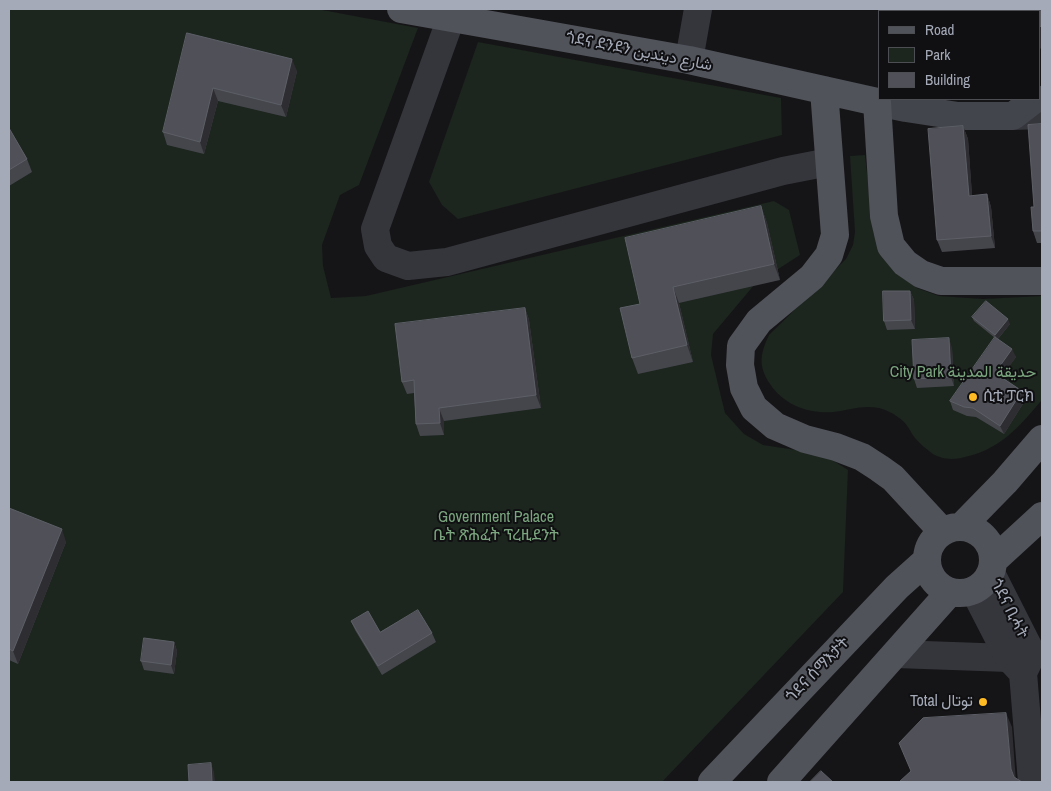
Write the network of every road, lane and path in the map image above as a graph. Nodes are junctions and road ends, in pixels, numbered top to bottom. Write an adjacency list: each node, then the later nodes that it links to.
1 (401, 9): 3 (main road, ጎደና ደንደን شارع ديندين)
2 (698, 9): 4 (street)
3 (451, 13): 4 (main road, ጎደና ደንደን شارع ديندين); 11 (street)
4 (689, 60): 5 (main road, ጎደና ደንደን شارع ديندين)
5 (824, 90): 7 (main road, ጎደና ደንደን شارع ديندين); 11 (main road)
6 (1033, 100): 10 (main road)
7 (877, 102): 8 (main road); 12 (main road)
8 (908, 104): 10 (main road)
9 (1042, 115): 10 (street)
10 (1012, 116)
11 (829, 162): 15 (main road)
12 (1042, 281)
13 (1042, 439): 15 (main road, ጎደና ሰማእታት)
14 (1042, 516): 17 (main road)
15 (952, 529): 16 (main road, ጎደና ሰማእታት); 17 (main road)
16 (926, 561): 17 (main road); 20 (main road, ጎደና ሰማእታት)
17 (977, 579): 18 (main road); 19 (street, ጎደና ቢሓት)
18 (896, 654): 19 (street); 21 (main road)
19 (1026, 660): 22 (street, ጎደና ቢሓት)
20 (712, 782)
21 (781, 782)
22 (1032, 782)

